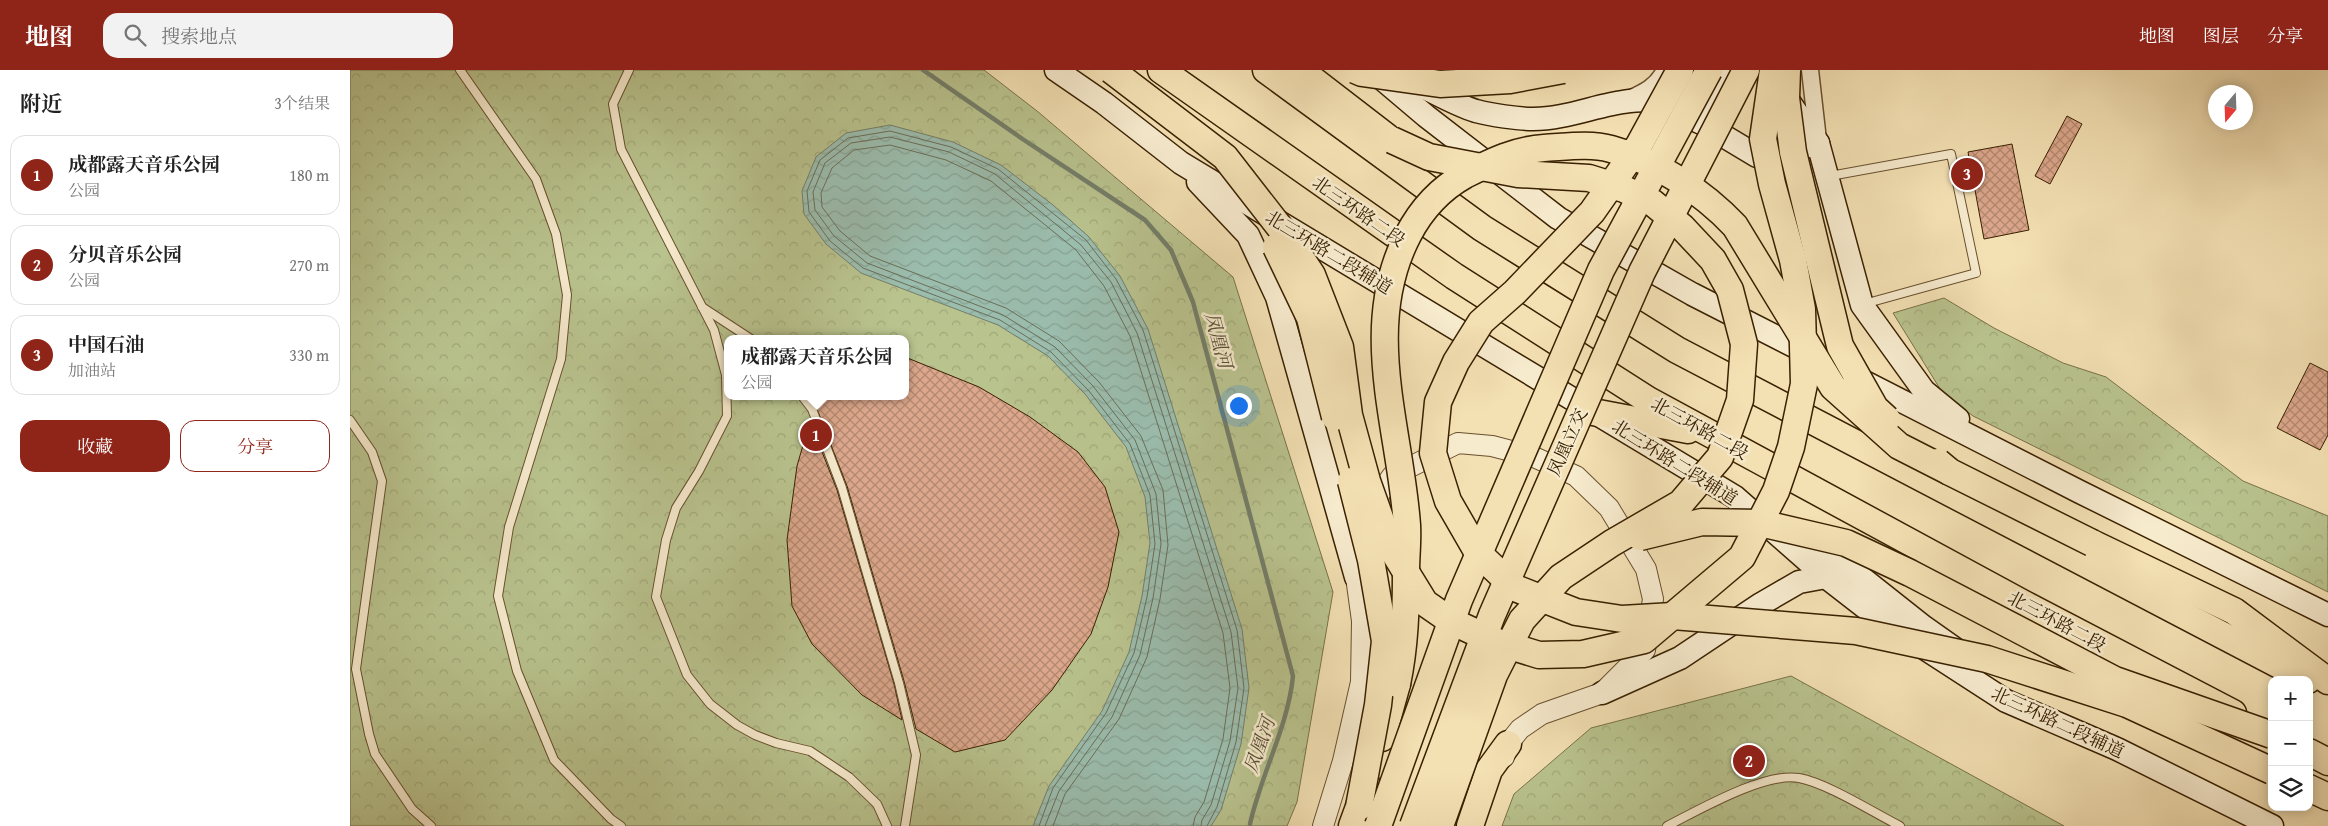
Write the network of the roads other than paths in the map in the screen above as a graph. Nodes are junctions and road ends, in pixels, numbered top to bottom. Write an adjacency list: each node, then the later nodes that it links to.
1 (460, 70): 60 (lane)
2 (629, 70): 28 (lane)
3 (1056, 70): 25 (main road, 北三环路二段辅道)
4 (1111, 70): 24 (highway, bridge)
5 (1161, 70): 35 (highway, 北三环路二段)
6 (1266, 70): 44 (highway)
7 (1300, 70): 39 (highway, bridge)
8 (1355, 70): 11 (highway, bridge)
9 (1371, 70): 36 (main road)
10 (1387, 70): 21 (main road)
11 (1562, 70)
12 (1665, 70): 21 (street)
13 (1680, 70): 43 (highway, bridge)
14 (1709, 70): 64 (highway, 凤凰立交, bridge)
15 (1726, 70): 22 (main road)
16 (1746, 70): 65 (highway, 凤凰立交, bridge)
17 (1769, 70): 23 (main road)
18 (1773, 70): 43 (highway, bridge)
19 (1787, 70): 37 (highway, bridge)
20 (1810, 70): 23 (street)
21 (1628, 100): 22 (main road)
22 (1699, 122): 23 (main road)
23 (1818, 143): 26 (main road)
24 (1226, 157): 43 (highway, bridge); 58 (highway, bridge)
25 (1181, 163): 33 (main road, 北三环路二段辅道); 40 (main road)
26 (1828, 176): 27 (main road); 27 (lane)
27 (1862, 305): 36 (main road)
28 (702, 307): 29 (lane); 30 (lane)
29 (745, 335)
30 (724, 368)
31 (727, 400): 61 (lane)
32 (805, 400): 62 (lane)
33 (1593, 412): 35 (highway); 38 (main road, 北三环路二段辅道)
34 (350, 420): 59 (lane)
35 (1714, 435): 49 (highway, 北三环路二段, bridge)
36 (1993, 448): 42 (main road)
37 (1950, 472): 45 (highway, bridge); 58 (highway, bridge)
38 (1735, 497): 41 (main road, 北三环路二段辅道); 52 (main road)
39 (1612, 543): 50 (highway, bridge); 66 (highway, bridge)
40 (1356, 577): 48 (street); 63 (street)
41 (1826, 577): 48 (main road); 52 (main road, 北三环路二段辅道)
42 (2328, 615)
43 (1673, 616): 55 (highway, bridge)
44 (2301, 676)
45 (2328, 681)
46 (2313, 682): 47 (highway)
47 (2328, 690)
48 (1602, 692): 51 (street)
49 (2268, 732)
50 (2268, 733)
51 (1508, 744): 67 (highway); 68 (street)
52 (2117, 749): 71 (main road, 北三环路二段辅道)
53 (2313, 754): 54 (highway)
54 (2328, 762)
55 (2268, 769)
56 (2313, 790): 57 (highway)
57 (2328, 797)
58 (1356, 817)
59 (431, 826)
60 (621, 826)
61 (887, 826)
62 (906, 826)
63 (1323, 826)
64 (1378, 826)
65 (1413, 826)
66 (1440, 826)
67 (1470, 826)
68 (1481, 826)
69 (1667, 826): 70 (lane)
70 (1900, 826)
71 (2272, 826)

